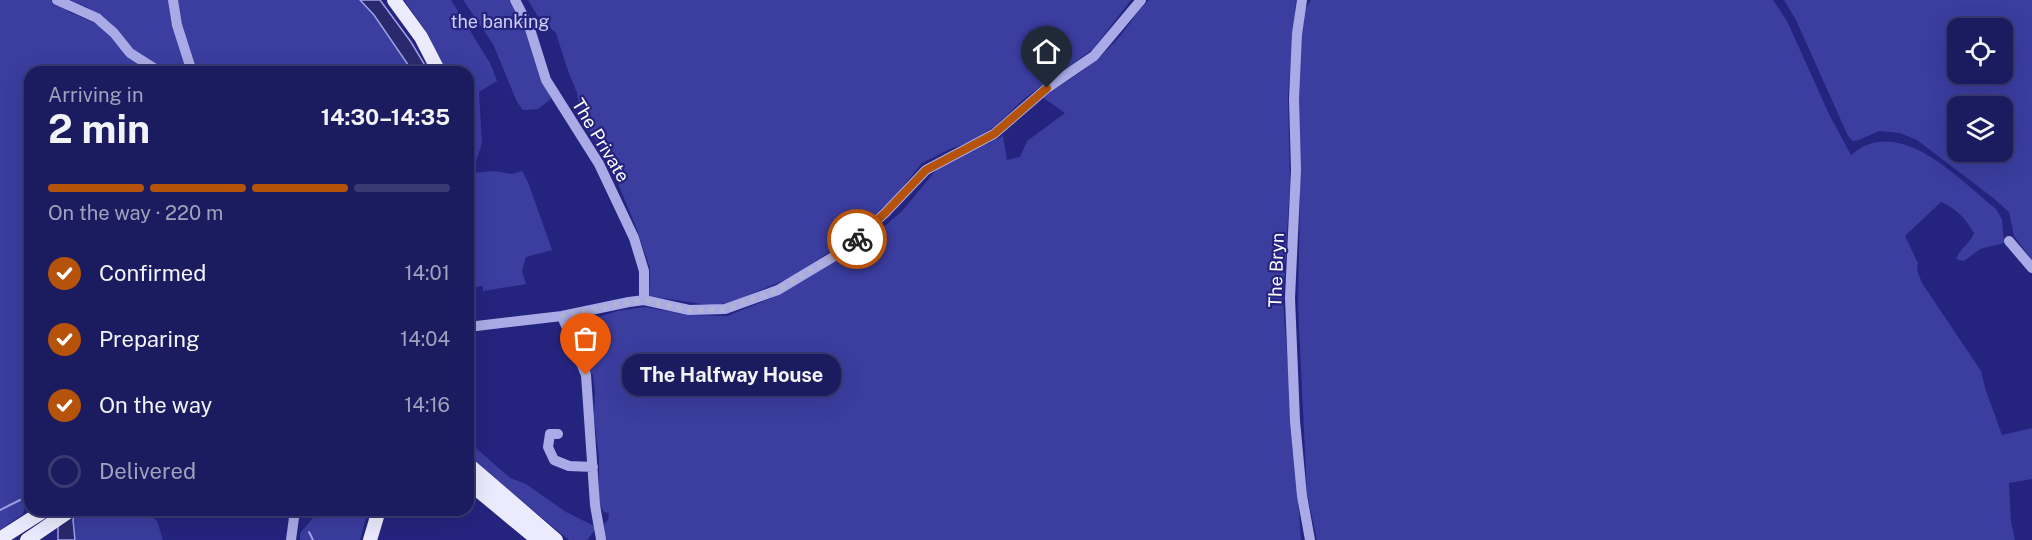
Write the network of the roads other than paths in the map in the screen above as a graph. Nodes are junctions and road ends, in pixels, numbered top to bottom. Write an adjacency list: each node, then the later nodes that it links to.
1 (57, 0): 7 (street)
2 (173, 0): 8 (street)
3 (394, 0): 9 (main road)
4 (515, 0): 12 (street, The Private)
5 (1141, 0): 12 (street)
6 (1302, 0): 31 (street, The Bryn)
7 (150, 66)
8 (190, 66)
9 (436, 66)
10 (2009, 241): 11 (street)
11 (2032, 268)
12 (644, 300): 13 (street)
13 (562, 316): 14 (street); 16 (street)
14 (474, 326)
15 (558, 434): 16 (street)
16 (593, 467): 25 (street)
17 (474, 469): 30 (main road)
18 (474, 487): 29 (main road)
19 (29, 516): 26 (street)
20 (36, 516): 24 (main road, bridge)
21 (62, 516): 26 (main road, bridge)
22 (294, 516): 27 (street)
23 (377, 516): 28 (main road)
24 (2, 538)
25 (601, 539)
26 (27, 540)
27 (291, 540)
28 (370, 540)
29 (538, 540)
30 (556, 540)
31 (1310, 540)

